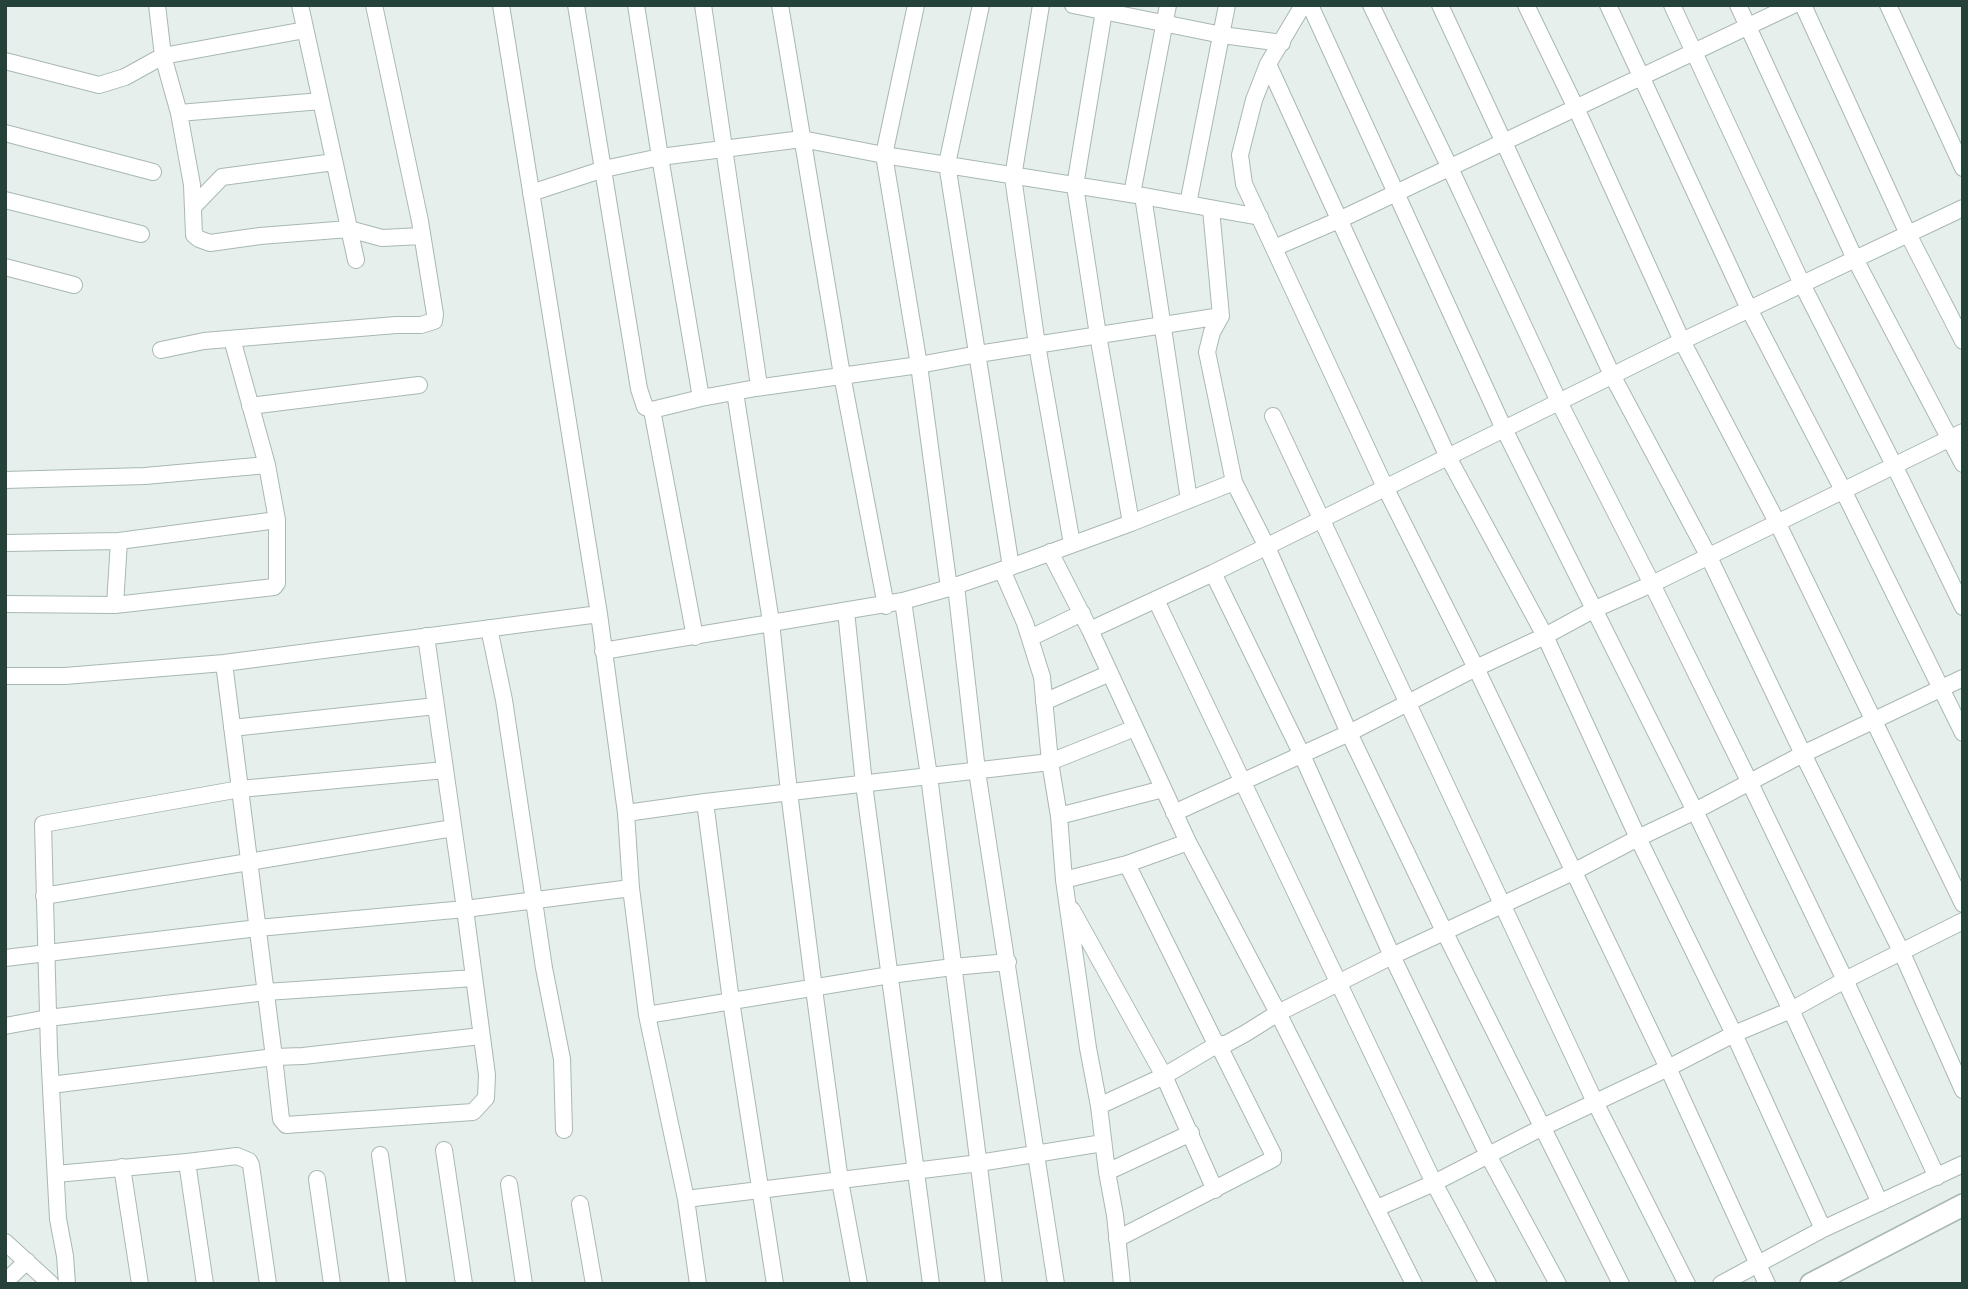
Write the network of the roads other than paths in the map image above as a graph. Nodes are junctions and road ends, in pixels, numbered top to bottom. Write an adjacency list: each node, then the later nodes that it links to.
1 (157, 5): 33 (street)
2 (300, 5): 29 (street)
3 (374, 5): 67 (street)
4 (501, 5): 54 (street)
5 (576, 5): 50 (street)
6 (636, 5): 45 (street)
7 (703, 5): 43 (street)
8 (780, 5): 41 (street)
9 (916, 5): 44 (street)
10 (981, 5): 47 (street)
11 (1041, 5): 52 (street)
12 (1073, 5): 26 (street)
13 (1167, 5): 27 (street)
14 (1227, 5): 30 (street)
15 (1303, 5): 31 (street)
16 (1310, 5): 55 (street)
17 (1371, 5): 48 (street)
18 (1440, 5): 42 (street)
19 (1526, 5): 38 (street)
20 (1608, 5): 36 (street)
21 (1672, 5): 32 (street)
22 (1738, 5): 28 (street)
23 (1793, 5): 28 (street)
24 (1803, 5): 66 (street)
25 (1888, 5): 49 (street)
26 (1104, 9): 27 (street); 53 (street)
27 (1164, 25): 30 (street); 56 (street)
28 (1748, 26): 32 (street); 69 (street)
29 (305, 30): 33 (street); 37 (street)
30 (1222, 36): 31 (street); 58 (street)
31 (1282, 43): 35 (street)
32 (1695, 52): 36 (street); 72 (street)
33 (163, 56): 34 (street); 39 (street)
34 (5, 61)
35 (1268, 64): 62 (street); 63 (street)
36 (1642, 76): 38 (street); 74 (street)
37 (321, 101): 39 (street); 46 (street)
38 (1576, 108): 42 (street); 79 (street)
39 (179, 113): 59 (street)
40 (5, 133): 51 (street)
41 (803, 139): 43 (street); 44 (street); 85 (street)
42 (1504, 142): 48 (street); 86 (street)
43 (724, 150): 45 (street); 88 (street)
44 (884, 155): 47 (street); 84 (street)
45 (660, 157): 50 (street); 90 (street)
46 (334, 162): 59 (street); 64 (street)
47 (947, 164): 52 (street); 83 (street)
48 (1450, 168): 55 (street); 91 (street)
49 (1963, 168)
50 (604, 169): 54 (street); 93 (street)
51 (153, 172)
52 (1013, 177): 53 (street); 81 (street)
53 (1075, 186): 56 (street); 77 (street)
54 (531, 193): 129 (street)
55 (1396, 193): 63 (street); 95 (street)
56 (1138, 195): 58 (street); 76 (street)
57 (5, 200): 65 (street)
58 (1188, 204): 61 (street)
59 (193, 207): 64 (street)
60 (1963, 208): 66 (street)
61 (1211, 209): 62 (street); 75 (street)
62 (1260, 217): 68 (street)
63 (1339, 220): 68 (street); 97 (street)
64 (349, 229): 67 (street); 70 (street)
65 (141, 234)
66 (1908, 234): 69 (street); 80 (street)
67 (422, 236): 78 (street)
68 (1274, 248): 103 (street)
69 (1855, 259): 72 (street); 96 (street)
70 (356, 260)
71 (5, 267): 73 (street)
72 (1802, 284): 74 (street); 100 (street)
73 (74, 285)
74 (1749, 309): 79 (street); 104 (street)
75 (1221, 316): 76 (street); 102 (street)
76 (1161, 324): 77 (street); 105 (street)
77 (1098, 335): 81 (street); 109 (street)
78 (232, 339): 82 (street); 92 (street)
79 (1682, 341): 86 (street); 108 (street)
80 (1963, 341)
81 (1037, 345): 83 (street); 112 (street)
82 (161, 350)
83 (978, 354): 84 (street); 116 (street)
84 (919, 365): 85 (street); 119 (street)
85 (842, 375): 88 (street); 124 (street)
86 (1612, 375): 91 (street); 115 (street)
87 (419, 385): 92 (street)
88 (757, 388): 89 (street)
89 (735, 392): 90 (street); 130 (street)
90 (701, 398): 93 (street)
91 (1559, 402): 95 (street); 118 (street)
92 (250, 406): 99 (street)
93 (652, 410): 135 (street)
94 (1273, 416): 106 (street)
95 (1504, 429): 97 (street); 126 (street)
96 (1957, 435): 98 (street); 100 (street)
97 (1448, 457): 103 (street); 134 (street)
98 (1963, 464)
99 (267, 465): 101 (street); 107 (street)
100 (1894, 465): 104 (street); 125 (street)
101 (5, 480)
102 (1234, 482): 105 (street); 113 (street)
103 (1385, 487): 106 (street); 139 (street)
104 (1843, 490): 108 (street); 143 (street)
105 (1189, 500): 109 (street)
106 (1321, 519): 113 (street); 145 (street)
107 (277, 520): 110 (street); 123 (street)
108 (1777, 522): 115 (street); 147 (street)
109 (1132, 523): 112 (street)
110 (119, 541): 111 (street); 123 (street)
111 (5, 543)
112 (1072, 544): 114 (street)
113 (1266, 545): 117 (street); 150 (street)
114 (1050, 552): 116 (street); 128 (street)
115 (1708, 555): 118 (street); 152 (street)
116 (1007, 568): 119 (street); 136 (street)
117 (1213, 573): 120 (street); 153 (street)
118 (1652, 584): 126 (street); 159 (street)
119 (953, 587): 121 (street); 156 (street)
120 (1156, 600): 132 (street); 158 (street)
121 (903, 601): 124 (street); 157 (street)
122 (5, 604): 123 (street)
123 (115, 605)
124 (886, 606): 127 (street)
125 (1963, 607)
126 (1593, 610): 134 (street); 165 (street)
127 (846, 611): 130 (street); 160 (street)
128 (1082, 613): 132 (street); 136 (street)
129 (599, 614): 131 (street); 137 (street)
130 (771, 622): 135 (street); 163 (street)
131 (489, 628): 133 (street); 178 (street)
132 (1090, 630): 140 (street)
133 (426, 636): 138 (street); 146 (street)
134 (1545, 636): 139 (street); 170 (street)
135 (695, 637): 137 (street)
136 (1030, 638): 144 (street)
137 (603, 651): 166 (street)
138 (224, 663): 141 (street); 148 (street)
139 (1476, 668): 145 (street); 174 (street)
140 (1110, 673): 144 (street); 149 (street)
141 (5, 676)
142 (1963, 678): 143 (street)
143 (1941, 688): 147 (street); 151 (street)
144 (1044, 702): 154 (street)
145 (1408, 704): 150 (street); 180 (street)
146 (436, 706): 148 (street); 155 (street)
147 (1873, 721): 152 (street); 181 (street)
148 (232, 728): 161 (street)
149 (1135, 728): 154 (street); 162 (street)
150 (1349, 733): 153 (street); 185 (street)
151 (1963, 733)
152 (1803, 754): 159 (street); 186 (street)
153 (1302, 755): 158 (street); 188 (street)
154 (1050, 762): 156 (street); 168 (street)
155 (445, 770): 161 (street); 169 (street)
156 (977, 771): 157 (street); 190 (street)
157 (929, 776): 160 (street); 191 (street)
158 (1242, 781): 167 (street); 195 (street)
159 (1750, 783): 165 (street); 194 (street)
160 (864, 784): 163 (street); 192 (street)
161 (240, 789): 172 (street); 177 (street)
162 (1163, 789): 167 (street); 168 (street)
163 (789, 792): 164 (street); 196 (street)
164 (705, 802): 166 (street); 198 (street)
165 (1695, 811): 170 (street); 199 (street)
166 (626, 813): 176 (street)
167 (1174, 813): 171 (street)
168 (1059, 816): 175 (street)
169 (453, 828): 172 (street); 182 (street)
170 (1638, 838): 174 (street); 204 (street)
171 (1188, 842): 173 (street); 200 (street)
172 (249, 862): 177 (street); 184 (street)
173 (1127, 864): 175 (street); 206 (street)
174 (1573, 872): 180 (street); 208 (street)
175 (1064, 880): 179 (street)
176 (631, 888): 178 (street); 201 (street)
177 (44, 896): 187 (street)
178 (534, 901): 182 (street); 215 (street)
179 (1067, 902): 209 (street); 213 (street)
180 (1504, 904): 185 (street); 212 (street)
181 (1963, 904)
182 (465, 909): 184 (street); 193 (street)
183 (1963, 921): 186 (street)
184 (258, 928): 187 (street); 197 (street)
185 (1444, 931): 188 (street); 214 (street)
186 (1902, 953): 194 (street); 211 (street)
187 (46, 954): 189 (street); 202 (street)
188 (1392, 956): 195 (street); 221 (street)
189 (5, 958)
190 (1008, 962): 191 (street); 219 (street)
191 (953, 967): 192 (street); 223 (street)
192 (890, 975): 196 (street); 226 (street)
193 (474, 978): 197 (street); 205 (street)
194 (1845, 980): 199 (street); 229 (street)
195 (1339, 984): 200 (street); 232 (street)
196 (814, 989): 198 (street); 231 (street)
197 (266, 992): 202 (street); 207 (street)
198 (731, 1001): 201 (street); 235 (street)
199 (1791, 1010): 204 (street); 237 (street)
200 (1278, 1013): 206 (street); 240 (street)
201 (647, 1015): 236 (street)
202 (48, 1018): 203 (street); 210 (street)
203 (5, 1026)
204 (1734, 1034): 208 (street); 241 (street)
205 (481, 1036): 207 (street); 207 (street)
206 (1218, 1044): 209 (street); 234 (street)
207 (274, 1056): 210 (street)
208 (1668, 1068): 212 (street); 245 (street)
209 (1164, 1076): 213 (street); 216 (street)
210 (51, 1085): 228 (street)
211 (1963, 1090)
212 (1595, 1102): 214 (street); 268 (street)
213 (1099, 1106): 217 (street)
214 (1542, 1127): 221 (street); 267 (street)
215 (564, 1130)
216 (1191, 1133): 227 (street); 234 (street)
217 (1102, 1143): 219 (street); 227 (street)
218 (444, 1150): 254 (street)
219 (1036, 1153): 223 (street); 262 (street)
220 (380, 1155): 253 (street)
221 (1488, 1155): 232 (street); 266 (street)
222 (187, 1162): 225 (street); 250 (street); 251 (street)
223 (979, 1163): 226 (street); 261 (street)
224 (1963, 1164): 229 (street)
225 (121, 1167): 228 (street); 249 (street)
226 (916, 1171): 231 (street); 260 (street)
227 (1107, 1172): 242 (street)
228 (56, 1174): 248 (street)
229 (1937, 1177): 237 (street)
230 (317, 1179): 252 (street)
231 (840, 1181): 235 (street); 259 (street)
232 (1434, 1183): 240 (street); 265 (street)
233 (509, 1184): 255 (street)
234 (1215, 1190): 242 (street)
235 (760, 1191): 236 (street); 258 (street)
236 (686, 1199): 257 (street)
237 (1880, 1203): 241 (street)
238 (580, 1204): 256 (street)
239 (1963, 1205): 271 (street)
240 (1377, 1208): 264 (street)
241 (1823, 1229): 245 (street)
242 (1117, 1239): 263 (street)
243 (5, 1242): 244 (street)
244 (27, 1261): 246 (street); 247 (street)
245 (1758, 1264): 269 (street); 270 (street)
246 (5, 1282)
247 (51, 1284)
248 (67, 1284)
249 (140, 1284)
250 (205, 1284)
251 (268, 1284)
252 (332, 1284)
253 (398, 1284)
254 (464, 1284)
255 (524, 1284)
256 (594, 1284)
257 (698, 1284)
258 (775, 1284)
259 (859, 1284)
260 (931, 1284)
261 (994, 1284)
262 (1056, 1284)
263 (1122, 1284)
264 (1414, 1284)
265 (1488, 1284)
266 (1558, 1284)
267 (1621, 1284)
268 (1687, 1284)
269 (1721, 1284)
270 (1767, 1284)
271 (1811, 1284)

